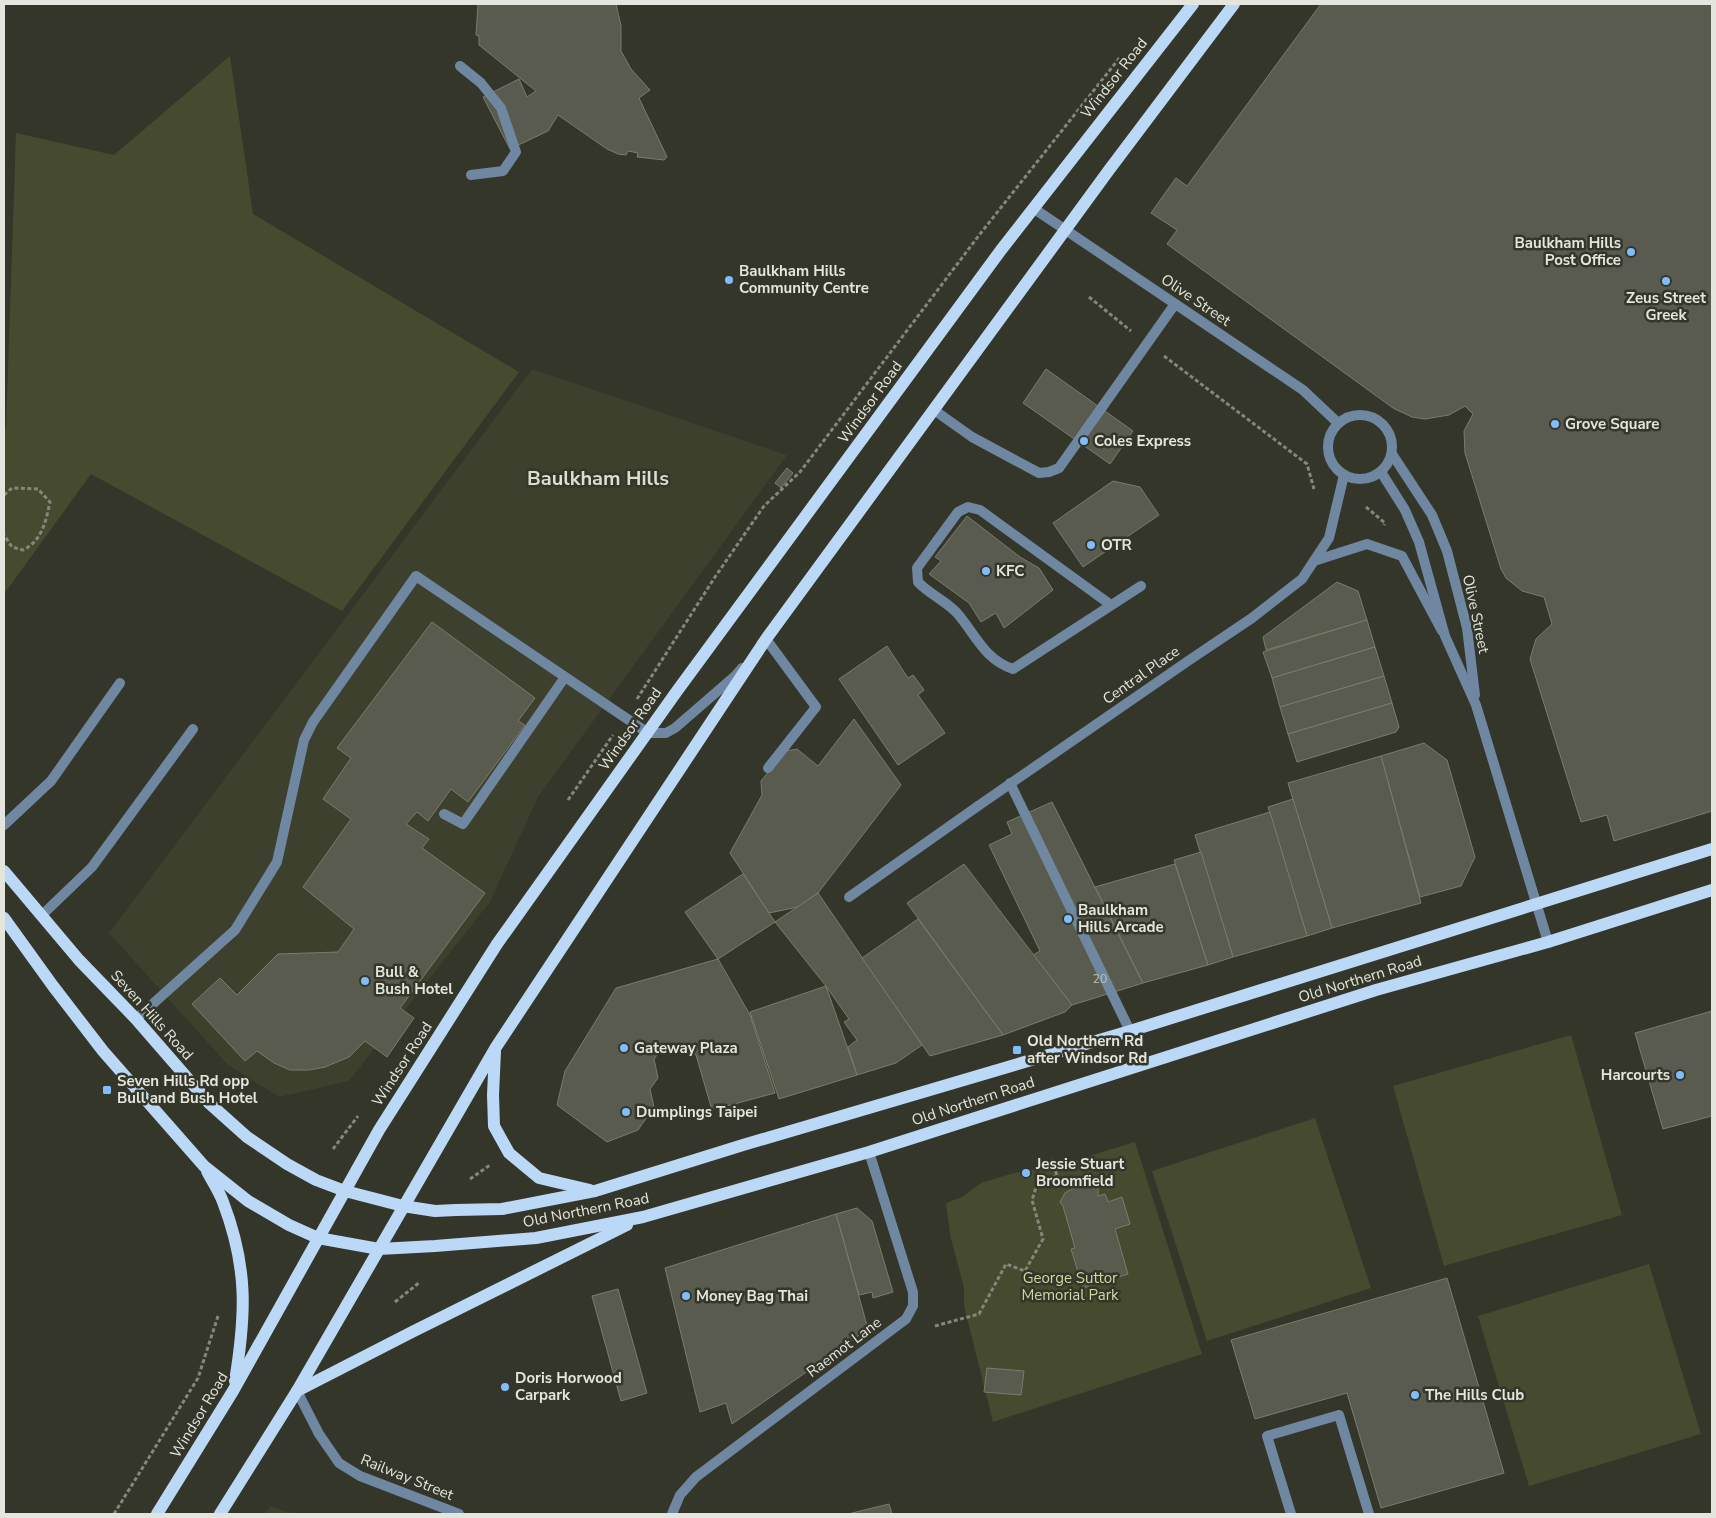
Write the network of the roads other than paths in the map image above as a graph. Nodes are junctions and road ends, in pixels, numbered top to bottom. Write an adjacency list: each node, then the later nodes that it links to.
1 (1193, 4): 5 (main road, Windsor Road)
2 (1234, 4): 6 (main road)
3 (460, 66): 4 (street)
4 (471, 175)
5 (1033, 208): 6 (street, Olive Street); 22 (main road, Windsor Road)
6 (1066, 230): 7 (street, Olive Street); 8 (main road)
7 (1175, 304): 8 (street); 9 (street, Olive Street)
8 (934, 410): 17 (main road)
9 (1338, 423): 10 (street); 12 (street)
10 (1392, 454): 11 (street); 20 (street, Olive Street)
11 (1381, 472): 12 (street); 16 (street, Olive Street)
12 (1344, 475): 13 (street, Central Place)
13 (1314, 560): 16 (street); 24 (street, Central Place)
14 (1141, 586): 15 (street)
15 (1111, 605): 15 (street)
16 (1445, 636): 20 (street, Olive Street)
17 (766, 639): 22 (street); 23 (street); 37 (main road)
18 (565, 677): 22 (street); 25 (street); 35 (street)
19 (120, 683): 26 (street)
20 (1476, 705): 31 (street, Olive Street)
21 (193, 729): 32 (street)
22 (648, 733): 40 (main road, Windsor Road)
23 (768, 768)
24 (1010, 783): 30 (street, Central Place); 36 (street)
25 (444, 814)
26 (4, 824)
27 (1712, 849): 31 (main road, Old Northern Road)
28 (4, 871): 32 (main road, Seven Hills Road)
29 (1712, 890): 34 (main road, Old Northern Road)
30 (849, 897)
31 (1537, 904): 34 (street, Olive Street); 36 (main road, Old Northern Road)
32 (42, 915): 35 (main road, Seven Hills Road)
33 (4, 918): 39 (main road)
34 (1548, 942): 38 (main road, Old Northern Road)
35 (136, 1019): 40 (main road, Seven Hills Road)
36 (1130, 1031): 41 (main road, Old Northern Road)
37 (496, 1047): 41 (main road); 42 (main road)
38 (869, 1152): 43 (main road, Old Northern Road); 51 (street, Raemot Lane)
39 (204, 1166): 44 (main road); 46 (main road)
40 (345, 1191): 42 (main road, Old Northern Road); 44 (main road, Windsor Road)
41 (595, 1191): 42 (main road, Old Northern Road)
42 (403, 1206): 45 (main road)
43 (643, 1217): 45 (main road, Old Northern Road); 47 (main road)
44 (318, 1238): 45 (main road, Old Northern Road); 46 (main road, Windsor Road)
45 (379, 1249): 47 (main road)
46 (233, 1391): 48 (main road, Windsor Road)
47 (297, 1391): 49 (main road); 50 (street, Railway Street)
48 (157, 1514)
49 (220, 1514)
50 (459, 1514)
51 (672, 1514)
52 (1291, 1514): 53 (street)
53 (1369, 1514)

